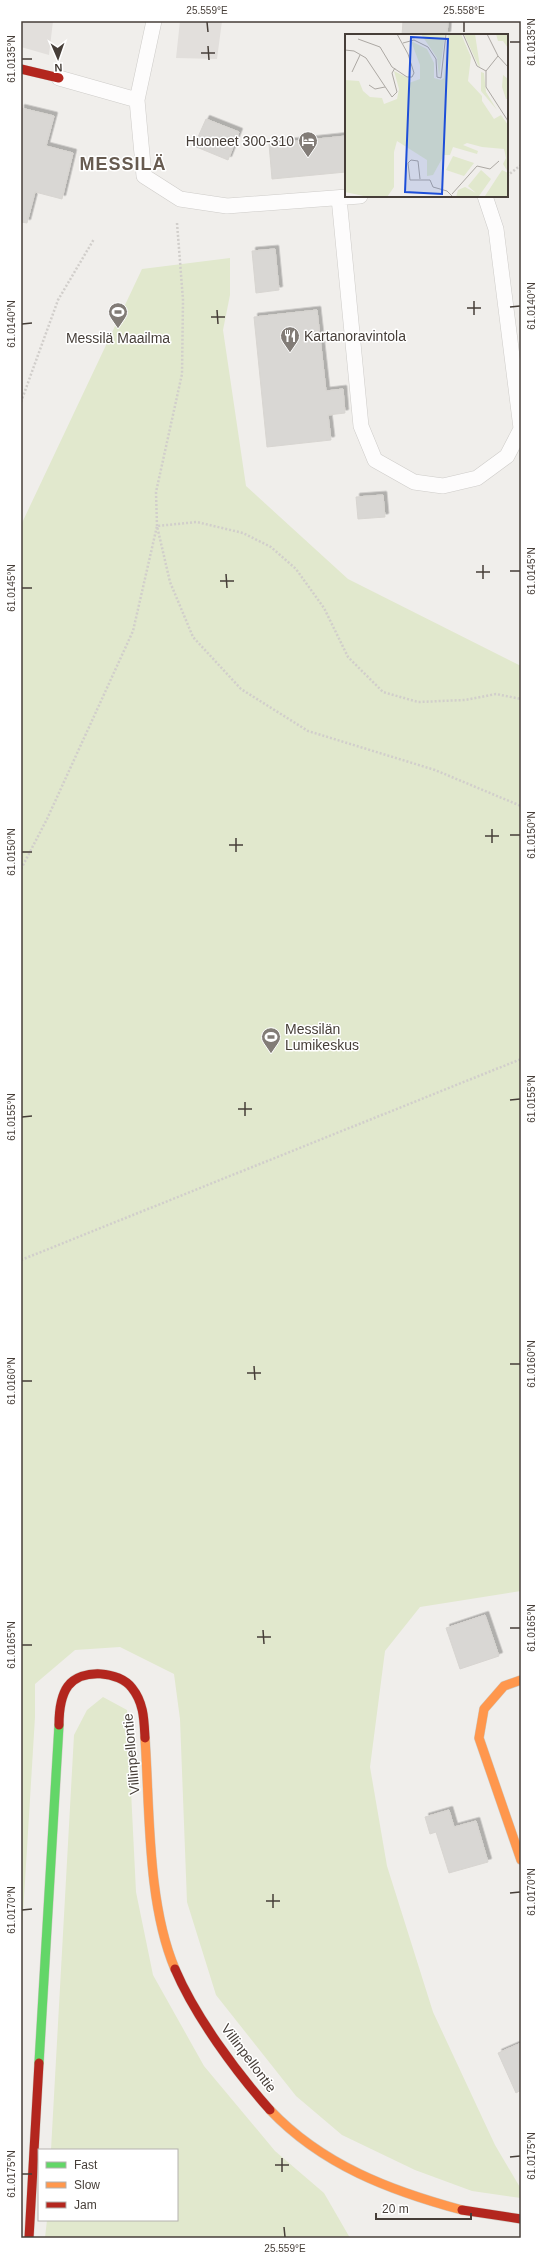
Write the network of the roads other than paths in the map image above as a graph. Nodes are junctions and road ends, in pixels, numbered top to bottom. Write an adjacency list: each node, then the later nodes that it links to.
1 (154, 21): 4 (lane)
2 (21, 69): 3 (street)
3 (59, 78): 4 (lane)
4 (137, 100): 7 (lane)
5 (350, 197): 7 (lane)
6 (485, 197): 8 (lane)
7 (339, 198): 8 (lane)
8 (521, 428)
9 (521, 1680): 10 (street)
10 (521, 1860)
11 (521, 2219): 12 (street, Villinpellontie)
12 (29, 2238)

